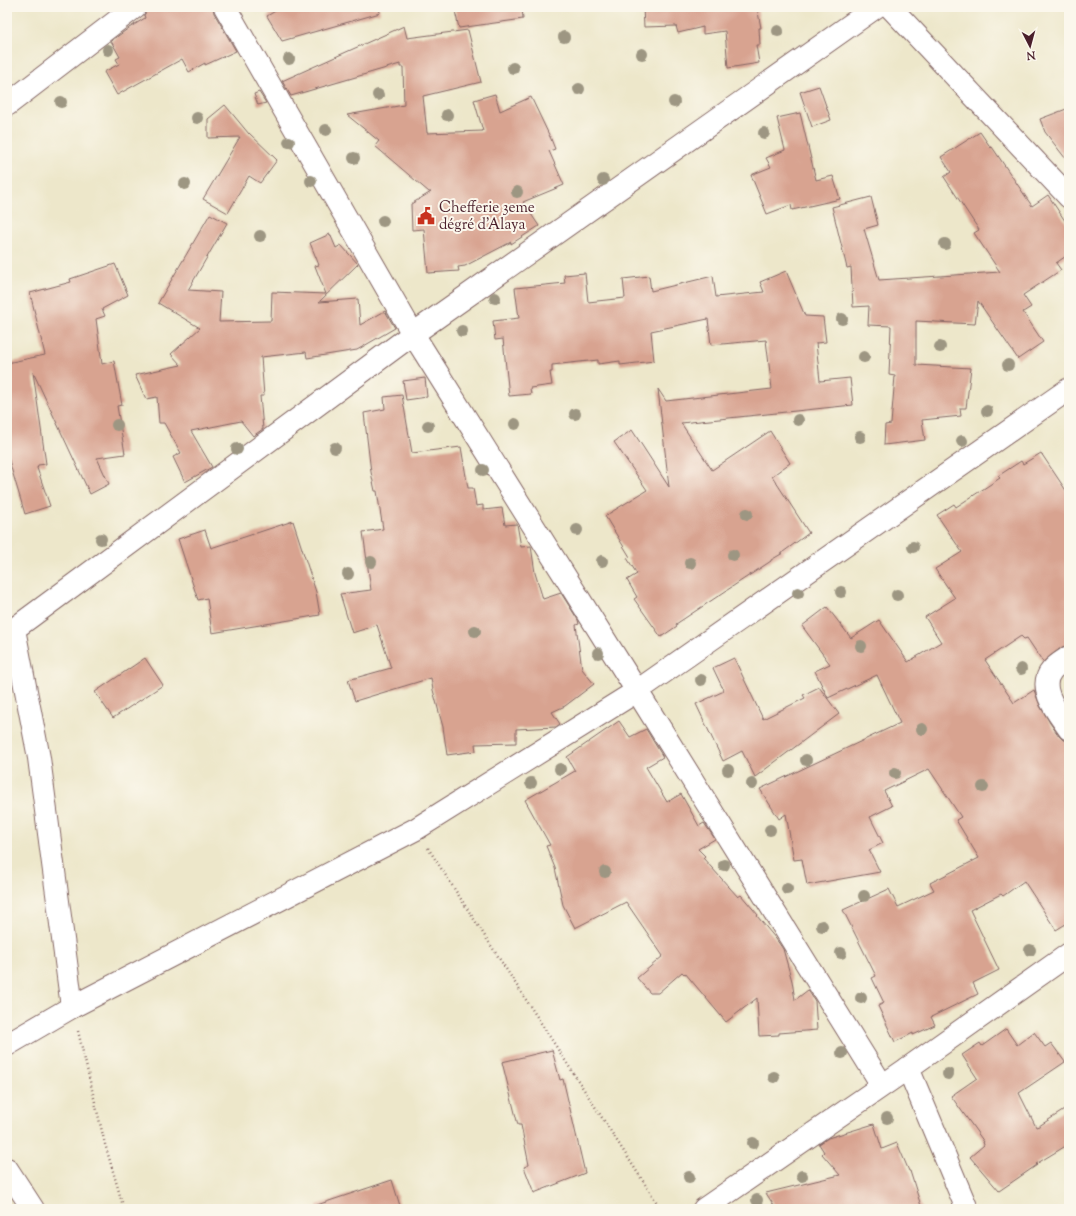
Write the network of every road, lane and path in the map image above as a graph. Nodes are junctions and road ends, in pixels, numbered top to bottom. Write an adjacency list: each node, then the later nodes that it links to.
1 (135, 7): 5 (street)
2 (225, 7): 7 (street)
3 (876, 7): 7 (street)
4 (890, 7): 6 (street)
5 (7, 105)
6 (1069, 197)
7 (413, 334): 9 (street); 11 (street)
8 (1069, 389): 11 (street)
9 (11, 631): 15 (street)
10 (1069, 657): 12 (street)
11 (637, 691): 13 (street); 18 (street)
12 (1069, 729)
13 (416, 829): 15 (street); 22 (path)
14 (1069, 954): 17 (street)
15 (72, 1007): 16 (street); 21 (path)
16 (7, 1046)
17 (908, 1068): 18 (street); 24 (street)
18 (882, 1085): 23 (street)
19 (7, 1169): 20 (street)
20 (34, 1209)
21 (124, 1209)
22 (661, 1209)
23 (704, 1209)
24 (967, 1209)

